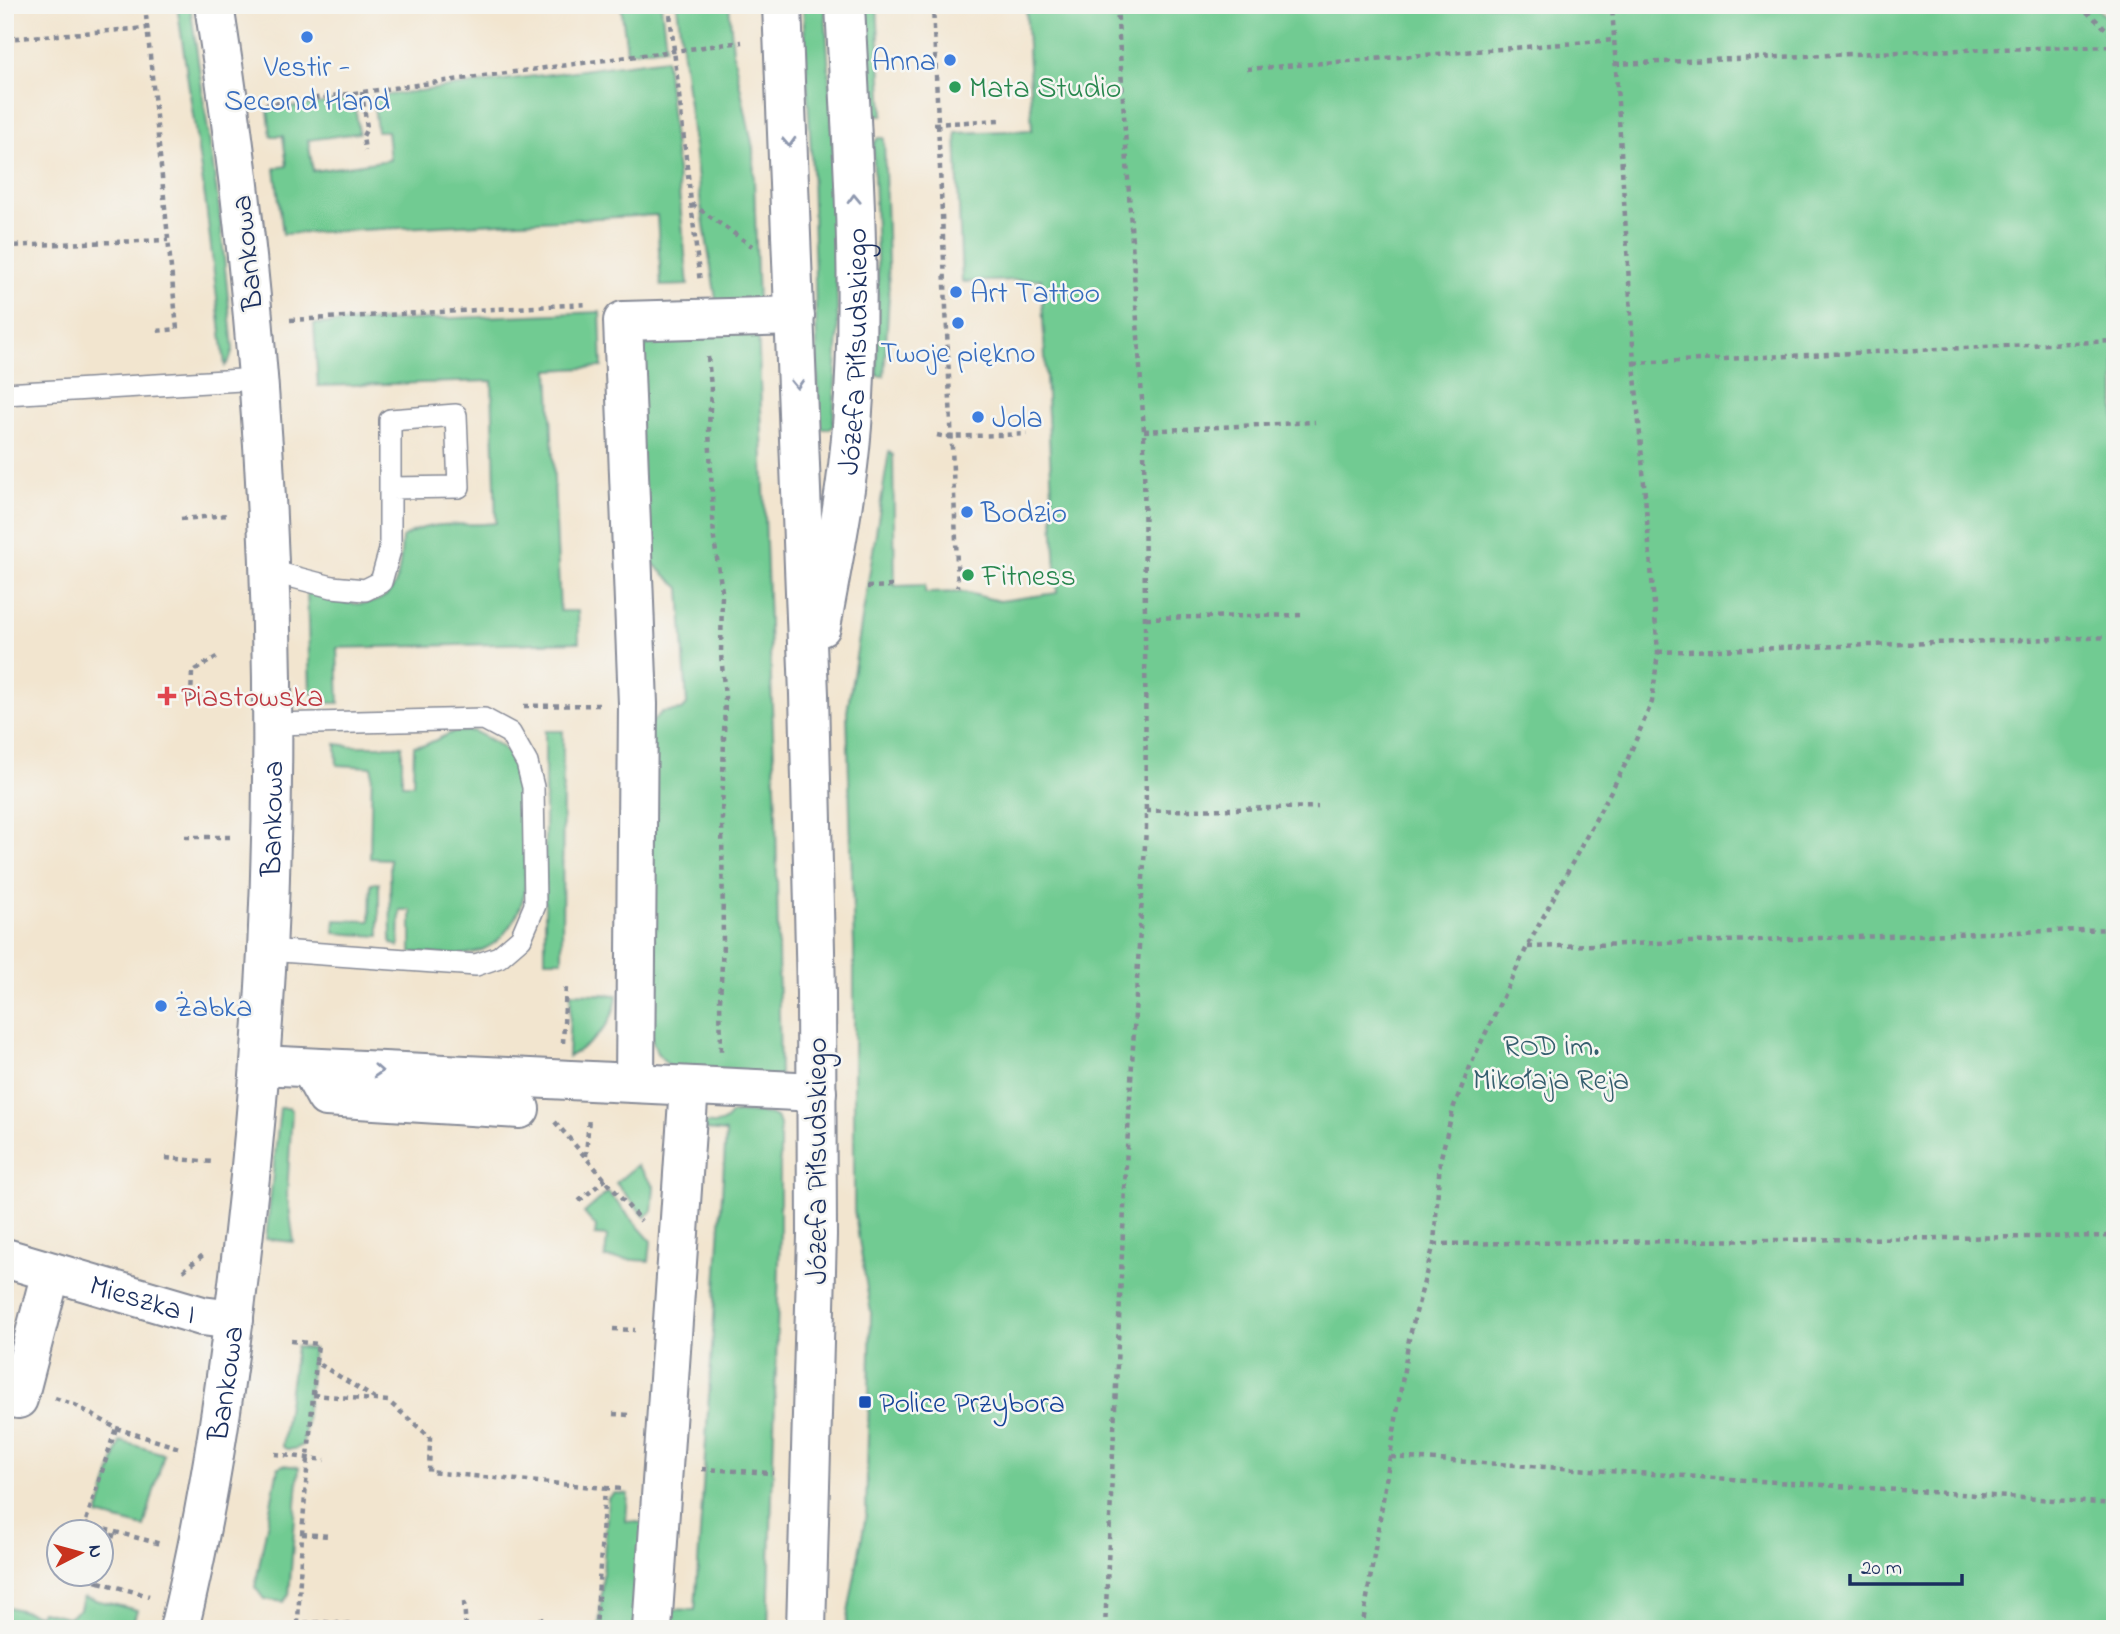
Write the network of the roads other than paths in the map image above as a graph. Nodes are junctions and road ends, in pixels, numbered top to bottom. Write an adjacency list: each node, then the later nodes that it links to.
1 (214, 5): 5 (street, Bankowa)
2 (782, 5): 4 (street, Józefa Piłsudskiego, one-way to 4)
3 (845, 5): 9 (street, Józefa Piłsudskiego, one-way to 3)
4 (795, 316): 9 (street, Józefa Piłsudskiego, one-way to 9); 14 (street)
5 (258, 379): 6 (lane); 8 (street, Bankowa)
6 (5, 394)
7 (390, 488): 7 (lane); 8 (lane)
8 (270, 571): 10 (street, Bankowa)
9 (810, 694): 16 (street, Józefa Piłsudskiego)
10 (273, 724): 11 (street, Bankowa); 11 (lane)
11 (267, 950): 12 (street, Bankowa)
12 (260, 1065): 13 (street); 20 (street, Bankowa)
13 (310, 1068): 14 (street, one-way to 14); 17 (street)
14 (635, 1083): 15 (street)
15 (706, 1087): 16 (street); 23 (street)
16 (817, 1092): 24 (street, Józefa Piłsudskiego)
17 (520, 1108)
18 (5, 1258): 19 (street, Mieszka I)
19 (51, 1272): 20 (street, Mieszka I); 21 (street, Mieszka I)
20 (234, 1320): 22 (street, Bankowa)
21 (20, 1392)
22 (179, 1629)
23 (653, 1629)
24 (806, 1629)

